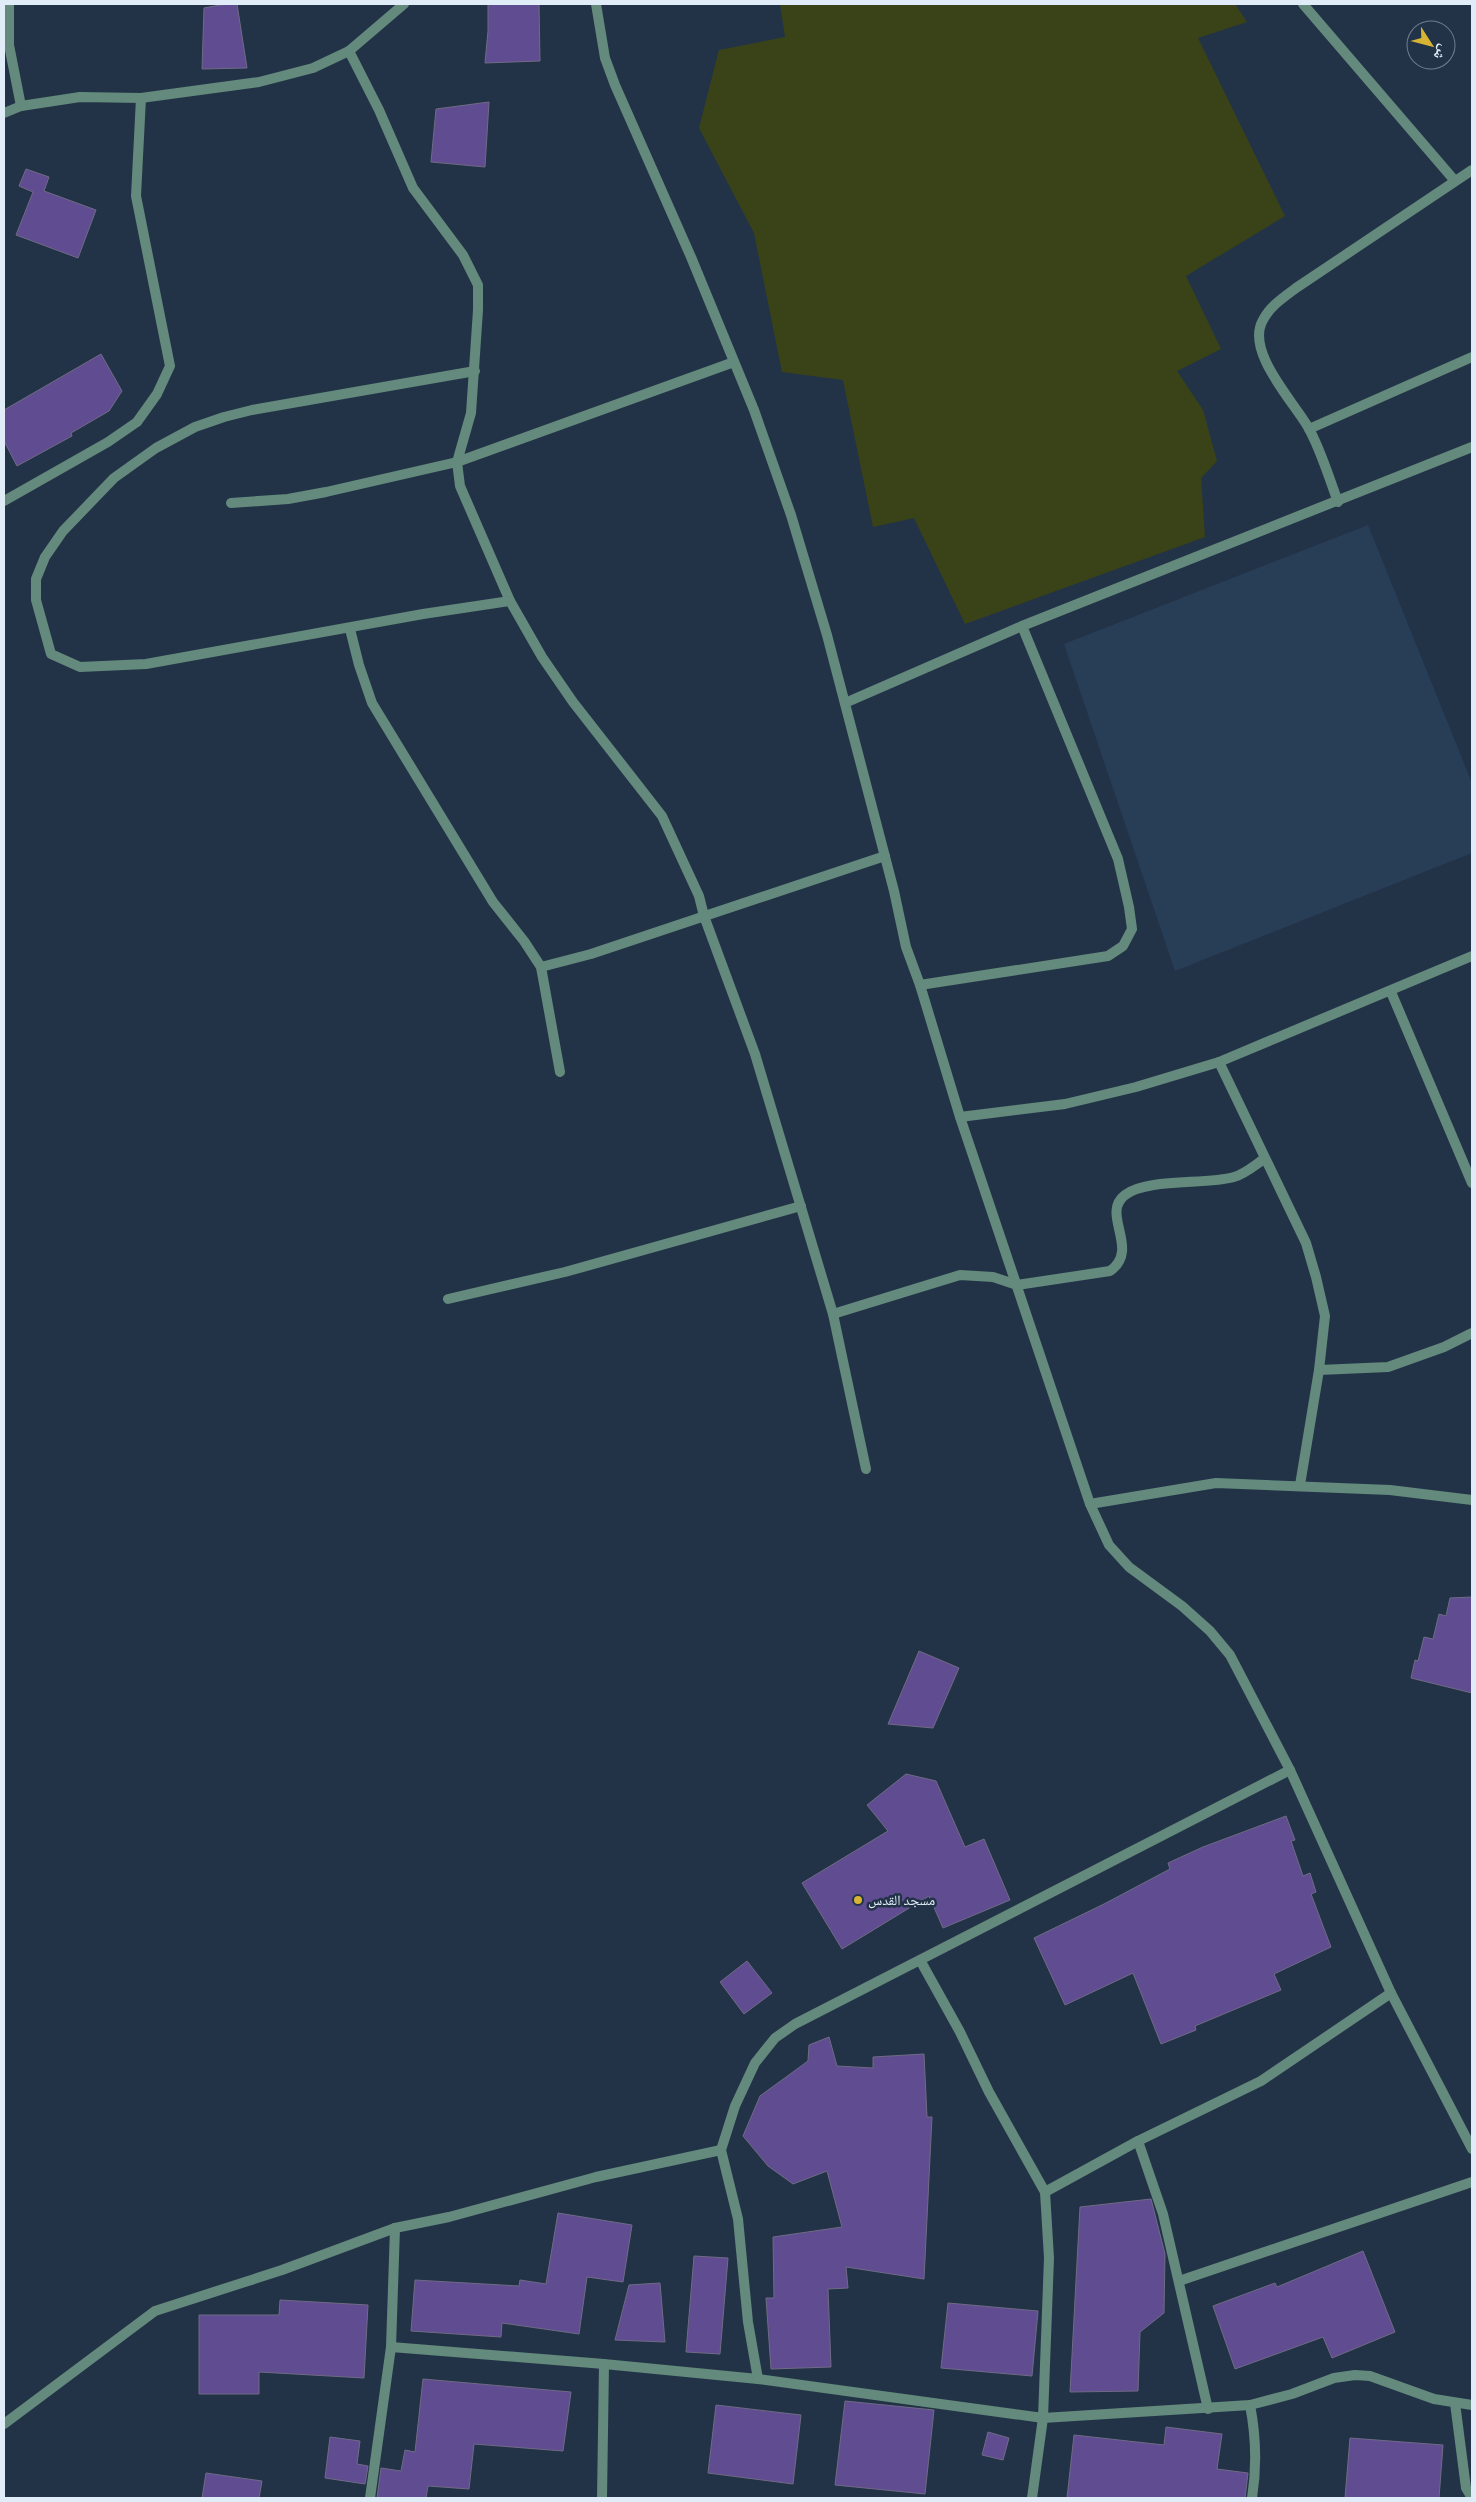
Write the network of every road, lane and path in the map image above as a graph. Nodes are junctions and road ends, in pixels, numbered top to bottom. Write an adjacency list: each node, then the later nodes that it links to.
1 (8, 4): 7 (street)
2 (404, 4): 5 (street)
3 (596, 4): 12 (street)
4 (1303, 4): 10 (street)
5 (348, 51): 6 (street); 13 (street)
6 (141, 98): 7 (street); 17 (street)
7 (21, 106): 8 (street)
8 (4, 113)
9 (1472, 170): 10 (street)
10 (1455, 182): 14 (street)
11 (1472, 357): 14 (street)
12 (734, 362): 16 (street); 23 (street)
13 (475, 371): 16 (street); 22 (street)
14 (1309, 428): 18 (street)
15 (1472, 447): 18 (street)
16 (457, 462): 19 (street); 20 (street)
17 (4, 501)
18 (1338, 502): 21 (street)
19 (231, 503)
20 (510, 601): 22 (street); 25 (street)
21 (1022, 626): 23 (street); 28 (street)
22 (350, 629): 27 (street)
23 (845, 703): 24 (street)
24 (885, 856): 25 (street); 28 (street)
25 (704, 916): 27 (street); 35 (street)
26 (1472, 956): 29 (street)
27 (541, 967): 31 (street)
28 (920, 985): 32 (street)
29 (1391, 992): 30 (street); 34 (street)
30 (1219, 1062): 32 (street); 33 (street)
31 (560, 1072)
32 (960, 1117): 36 (street)
33 (1264, 1159): 36 (street); 40 (street)
34 (1472, 1182)
35 (801, 1206): 37 (street); 38 (street)
36 (1017, 1284): 38 (street); 44 (street)
37 (448, 1299)
38 (833, 1314): 41 (street)
39 (1472, 1333): 40 (street)
40 (1319, 1370): 42 (street)
41 (866, 1469)
42 (1300, 1485): 43 (street); 44 (street)
43 (1472, 1500)
44 (1090, 1504): 45 (street)
45 (1290, 1770): 46 (street); 47 (street)
46 (920, 1960): 50 (street); 52 (street)
47 (1391, 1993): 48 (street); 49 (street)
48 (1138, 2141): 52 (street); 54 (street)
49 (1472, 2149)
50 (721, 2150): 53 (street); 57 (street)
51 (1472, 2182): 54 (street)
52 (1045, 2192): 62 (street)
53 (396, 2228): 55 (street); 63 (street)
54 (1179, 2280): 61 (street)
55 (391, 2347): 56 (street); 64 (street)
56 (604, 2364): 57 (street); 65 (street)
57 (758, 2379): 62 (street)
58 (1455, 2403): 59 (street); 60 (street); 68 (street)
59 (1250, 2405): 61 (street); 67 (street)
60 (1472, 2405)
61 (1208, 2408): 62 (street)
62 (1043, 2418): 66 (street)
63 (4, 2424)
64 (370, 2498)
65 (602, 2498)
66 (1032, 2498)
67 (1252, 2498)
68 (1472, 2498)

